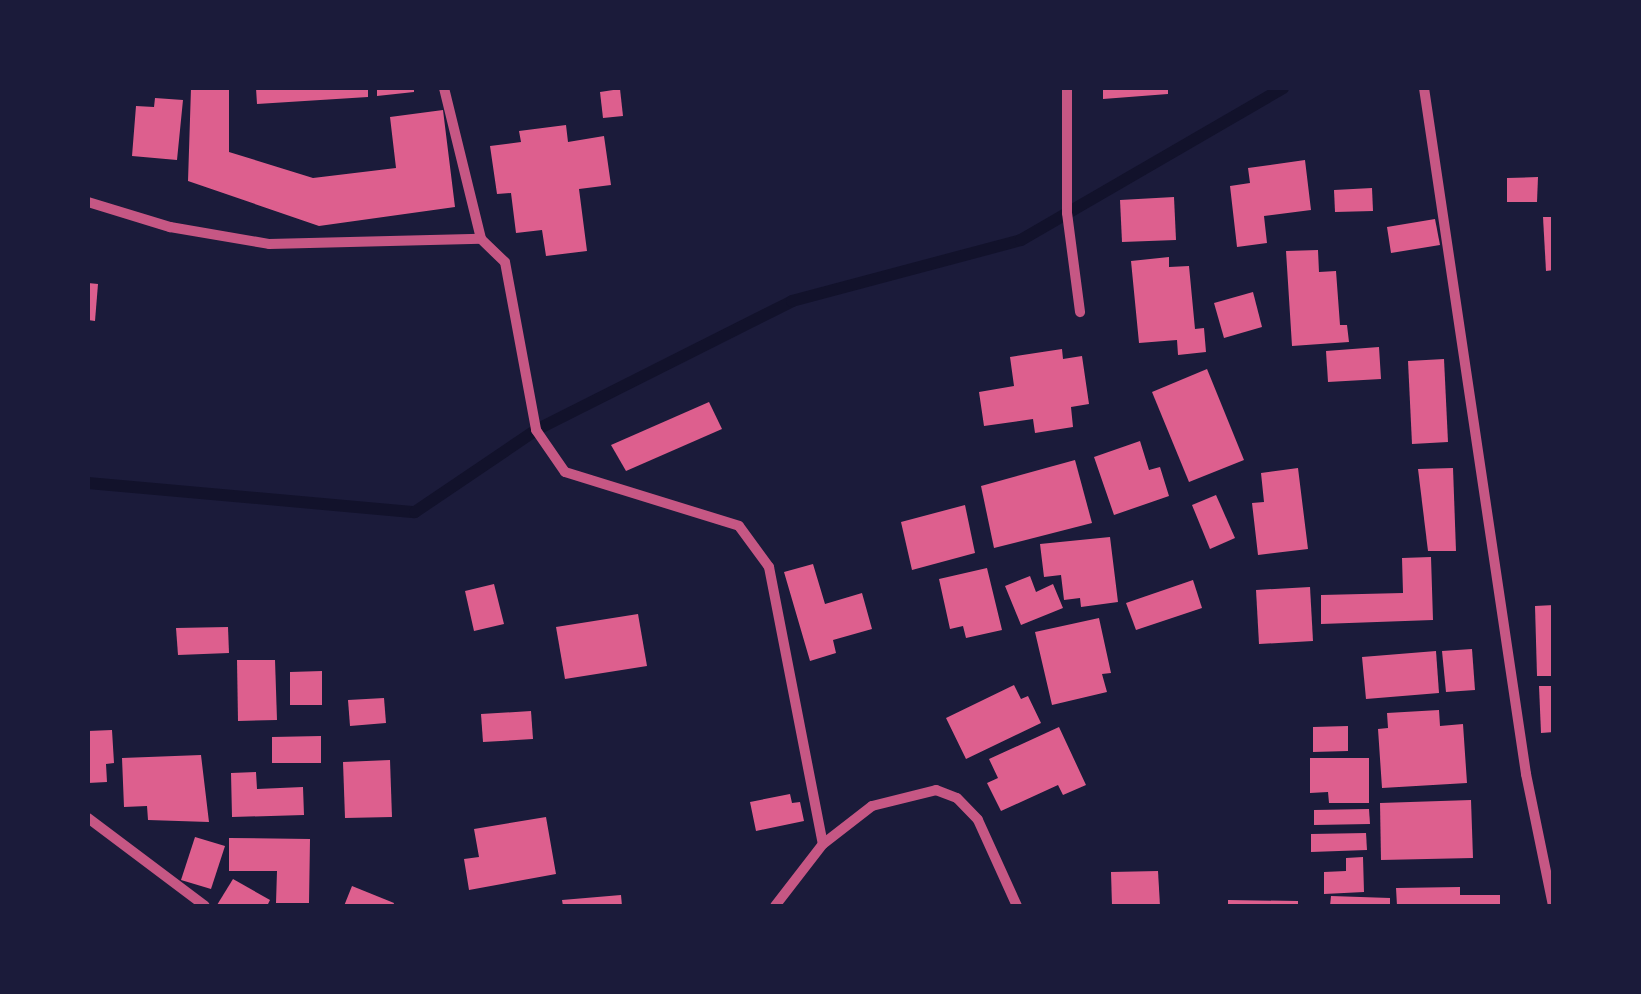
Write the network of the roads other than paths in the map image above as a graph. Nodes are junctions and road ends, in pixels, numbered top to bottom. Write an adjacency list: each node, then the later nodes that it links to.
1 (444, 88): 5 (street)
2 (1067, 88): 6 (street)
3 (1424, 88): 12 (street)
4 (88, 202): 5 (street)
5 (481, 238): 8 (street)
6 (1080, 312)
7 (88, 818): 9 (street)
8 (823, 844): 10 (street); 11 (street)
9 (205, 906)
10 (775, 906)
11 (1017, 906)
12 (1553, 906)

